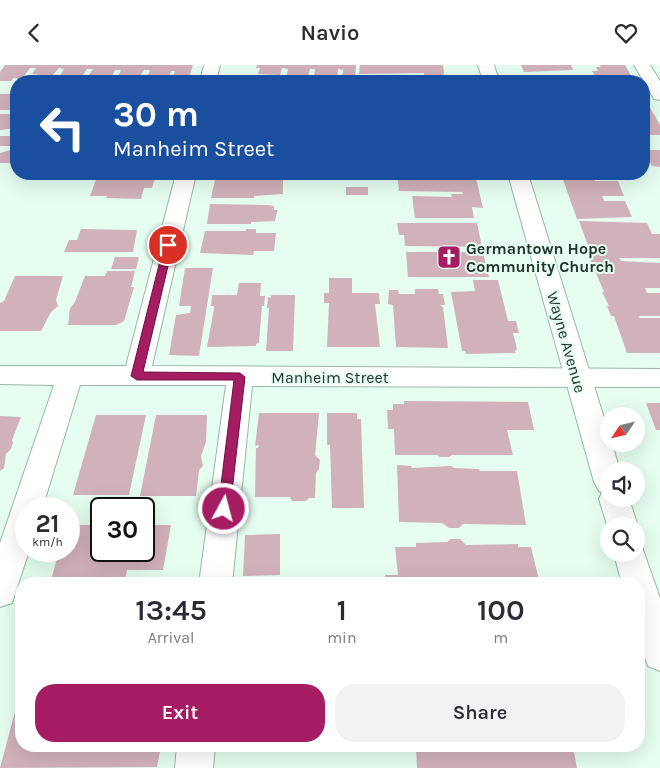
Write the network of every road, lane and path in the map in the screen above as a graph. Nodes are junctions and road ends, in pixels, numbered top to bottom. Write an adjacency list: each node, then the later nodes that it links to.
1 (650, 78): 2 (street)
2 (660, 95)
3 (185, 180): 7 (street)
4 (520, 180): 9 (street, Wayne Avenue)
5 (0, 375): 6 (street, Manheim Street)
6 (70, 375): 7 (street, Manheim Street); 12 (street)
7 (137, 376): 8 (street, Manheim Street)
8 (240, 377): 9 (street, Manheim Street); 15 (street)
9 (577, 377): 10 (street, Manheim Street); 11 (street, Wayne Avenue)
10 (660, 377)
11 (603, 462)
12 (31, 497)
13 (15, 546): 17 (street)
14 (632, 562): 16 (street)
15 (216, 577)
16 (637, 577)
17 (0, 592)
18 (645, 604): 19 (street)
19 (660, 654)
20 (195, 752): 21 (street)
21 (194, 768)

